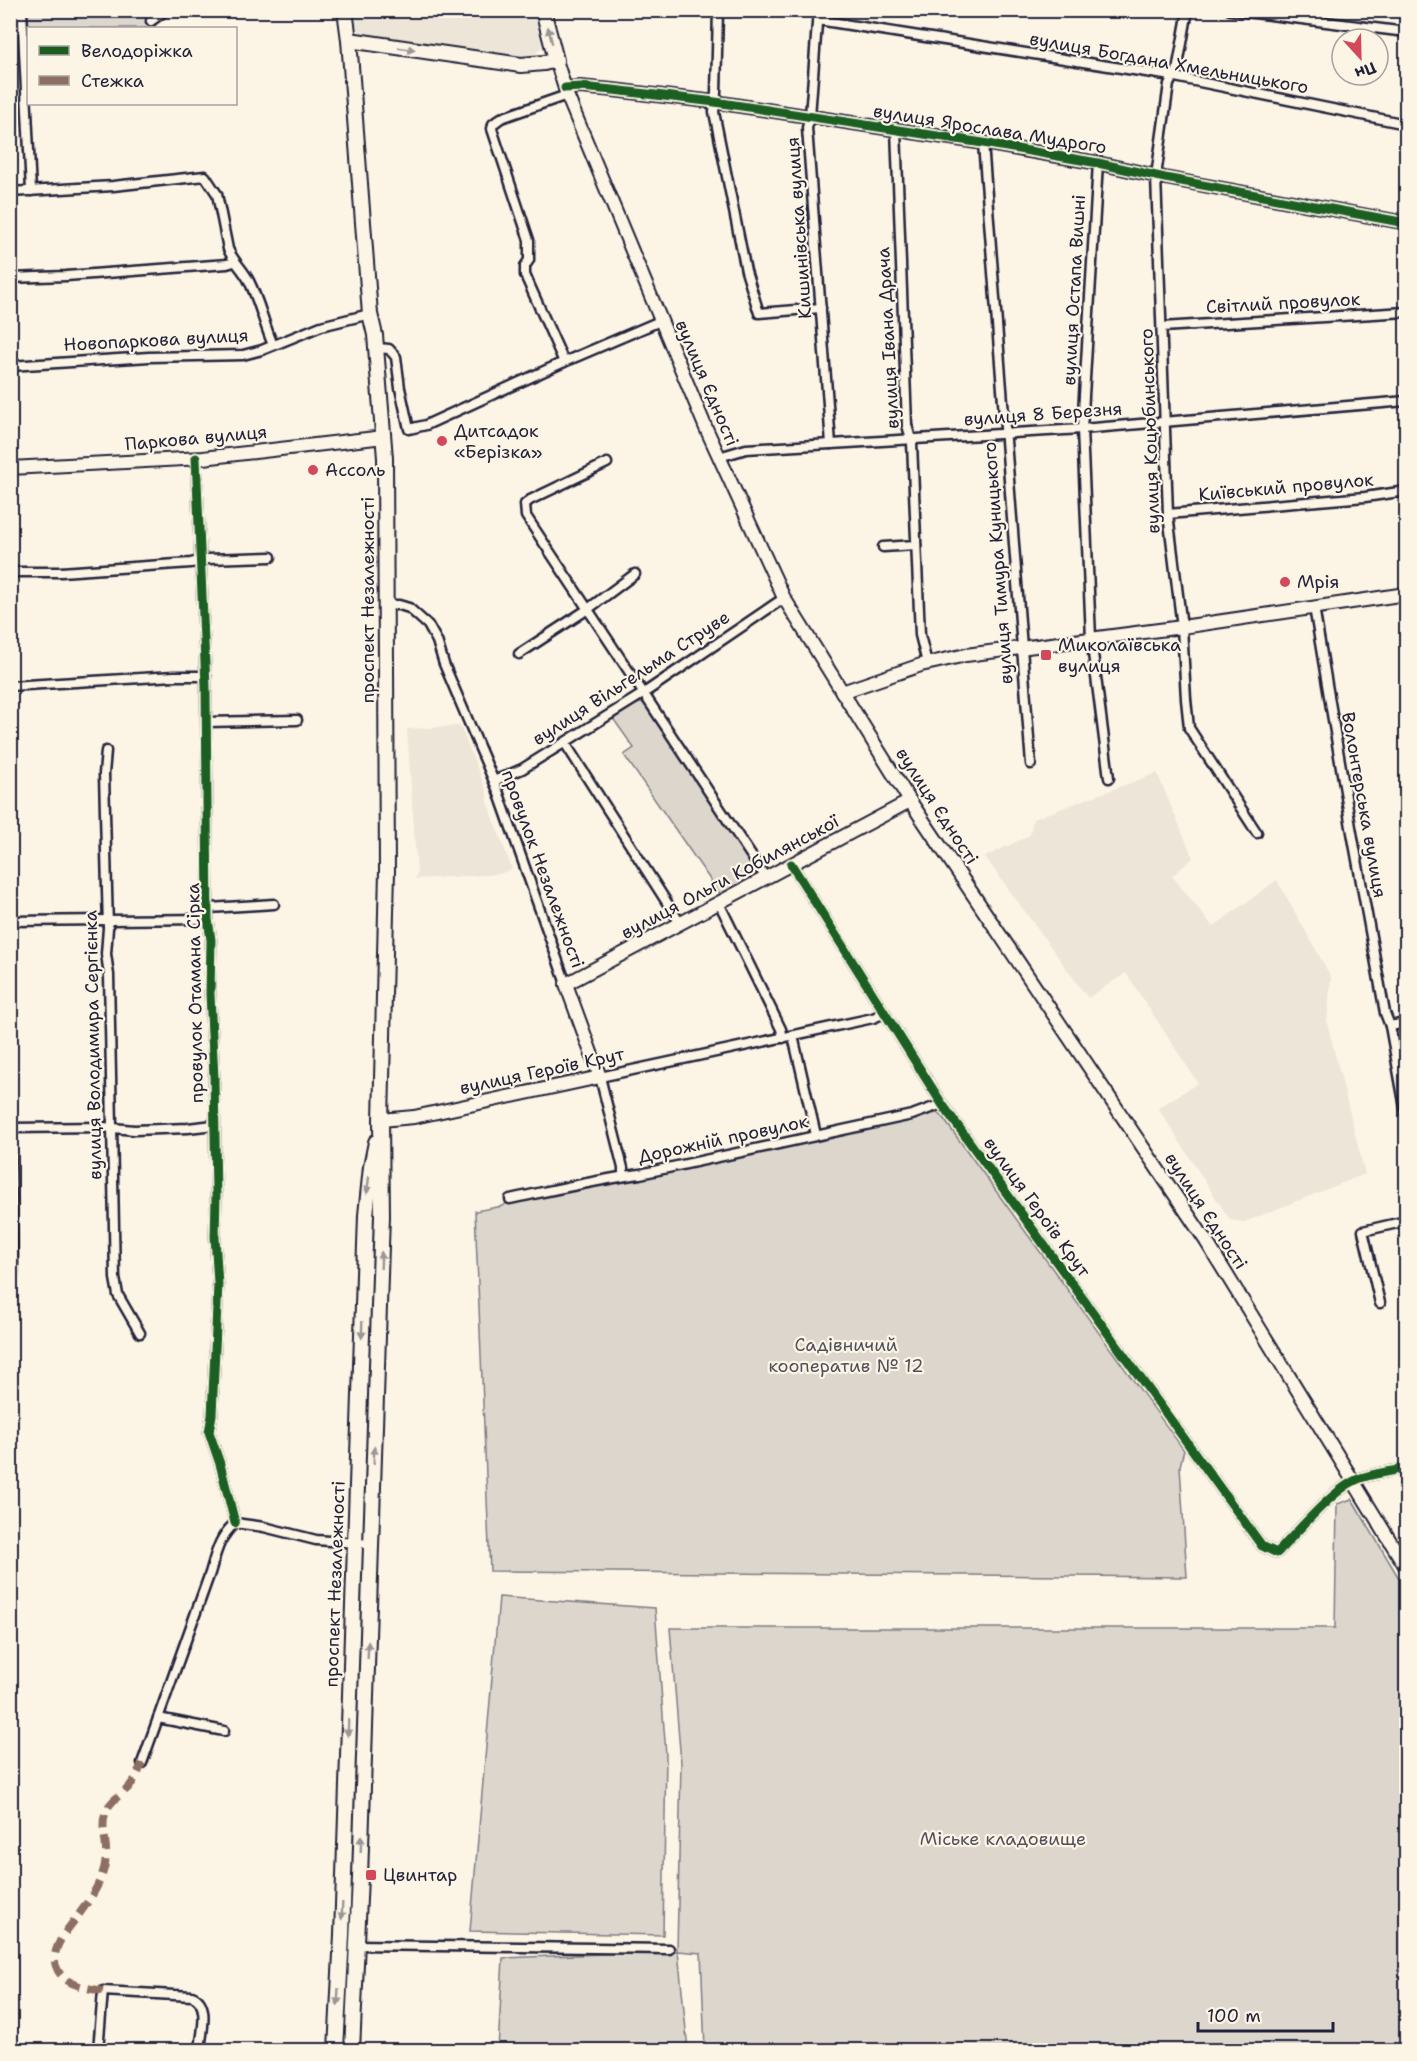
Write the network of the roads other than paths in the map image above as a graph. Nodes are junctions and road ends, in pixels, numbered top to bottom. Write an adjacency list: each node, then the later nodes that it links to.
1 (22, 10): 15 (street)
2 (166, 10): 9 (street)
3 (345, 10): 11 (main road, проспект Незалежності)
4 (543, 10): 12 (main road, вулиця Єдності, one-way to 4)
5 (718, 10): 16 (street)
6 (1188, 10): 13 (street, вулиця Коцюбинського)
7 (1230, 10): 10 (street)
8 (818, 15): 13 (street, вулиця Богдана Хмельницького); 18 (street, Кишинівська вулиця)
9 (151, 21)
10 (1407, 32)
11 (349, 40): 12 (main road, one-way to 12); 31 (main road, проспект Незалежності)
12 (556, 60): 14 (street, вулиця Єдності)
13 (1174, 77): 19 (street, вулиця Богдана Хмельницького); 23 (street, вулиця Коцюбинського)
14 (566, 91): 16 (street, вулиця Ярослава Мудрого); 32 (street, вулиця Єдності); 36 (street)
15 (27, 98)
16 (715, 102): 18 (street, вулиця Ярослава Мудрого); 29 (street)
17 (27, 105): 24 (street)
18 (810, 117): 20 (street, вулиця Ярослава Мудрого); 29 (street, Кишинівська вулиця)
19 (1407, 124)
20 (896, 129): 21 (street, вулиця Ярослава Мудрого); 43 (street, вулиця Івана Драча)
21 (983, 143): 22 (street, вулиця Ярослава Мудрого); 41 (street, вулиця Тимура Куницького)
22 (1098, 163): 23 (street, вулиця Ярослава Мудрого); 40 (street, вулиця Остапа Вишні)
23 (1156, 176): 26 (street, вулиця Ярослава Мудрого); 33 (street, вулиця Коцюбинського)
24 (31, 191): 25 (street); 27 (street)
25 (10, 192)
26 (1407, 223)
27 (234, 262): 28 (street); 34 (street)
28 (10, 278)
29 (821, 308): 44 (street, Кишинівська вулиця)
30 (1407, 312): 33 (street, Світлий провулок)
31 (370, 314): 34 (street, Новопаркова вулиця); 35 (main road, проспект Незалежності)
32 (660, 321): 36 (street); 45 (street, вулиця Єдності)
33 (1162, 327): 39 (street, вулиця Коцюбинського)
34 (273, 345): 37 (street, Новопаркова вулиця)
35 (377, 348): 36 (street); 42 (main road, проспект Незалежності)
36 (564, 362)
37 (10, 366)
38 (1407, 401): 39 (street, вулиця 8 Березня)
39 (1165, 422): 40 (street, вулиця 8 Березня); 50 (street, вулиця Коцюбинського)
40 (1082, 429): 41 (street, вулиця 8 Березня); 63 (street, вулиця Остапа Вишні)
41 (1005, 433): 43 (street, вулиця 8 Березня); 64 (street, вулиця Тимура Куницького)
42 (384, 437): 46 (street, Паркова вулиця); 59 (main road, проспект Незалежності)
43 (910, 439): 44 (street, вулиця 8 Березня); 51 (street, вулиця Івана Драча)
44 (831, 444): 45 (street, вулиця 8 Березня)
45 (719, 457): 58 (street, вулиця Єдності)
46 (196, 458): 48 (street, Паркова вулиця); 54 (street, провулок Отамана Сірка)
47 (607, 463): 61 (street)
48 (10, 468)
49 (1407, 491): 50 (street, Київський провулок)
50 (1168, 514): 62 (street, вулиця Коцюбинського)
51 (916, 545): 52 (street); 66 (street, вулиця Івана Драча)
52 (882, 547)
53 (272, 557): 54 (street)
54 (201, 561): 55 (street); 67 (street, провулок Отамана Сірка)
55 (10, 572)
56 (635, 574): 61 (street)
57 (1407, 594): 60 (street)
58 (784, 598): 69 (street, вулиця Єдності); 70 (street, вулиця Вільгельма Струве)
59 (387, 605): 77 (street, провулок Незалежності); 99 (main road, проспект Незалежності)
60 (1314, 607): 62 (street); 92 (street, Волонтерська вулиця)
61 (588, 609): 65 (street); 70 (street)
62 (1182, 627): 63 (street); 79 (street, вулиця Коцюбинського)
63 (1091, 638): 64 (street); 76 (street, вулиця Остапа Вишні)
64 (1021, 647): 66 (street); 75 (street, вулиця Тимура Куницького)
65 (519, 654)
66 (927, 663): 69 (street)
67 (206, 676): 68 (street); 72 (street, провулок Отамана Сірка)
68 (10, 686)
69 (842, 692): 78 (street, вулиця Єдності)
70 (645, 693): 73 (street, вулиця Вільгельма Струве); 81 (street)
71 (297, 720): 72 (street)
72 (207, 722): 84 (street, провулок Отамана Сірка)
73 (565, 743): 77 (street, вулиця Вільгельма Струве); 88 (street)
74 (106, 751): 86 (street, вулиця Володимира Сергієнка)
75 (1030, 764)
76 (1109, 777)
77 (494, 781): 89 (street, провулок Незалежності)
78 (910, 801): 80 (street, вулиця Ольги Кобилянської); 113 (street, вулиця Єдності)
79 (1257, 833)
80 (791, 864): 81 (street, вулиця Ольги Кобилянської); 90 (street, вулиця Героїв Крут)
81 (765, 878): 82 (street, вулиця Ольги Кобилянської)
82 (719, 903): 88 (street, вулиця Ольги Кобилянської); 94 (street)
83 (274, 904): 84 (street)
84 (209, 908): 85 (street, провулок Отамана Сірка)
85 (208, 919): 86 (street); 100 (street, провулок Отамана Сірка)
86 (107, 920): 87 (street); 102 (street, вулиця Володимира Сергієнка)
87 (10, 921)
88 (680, 923): 89 (street, вулиця Ольги Кобилянської)
89 (566, 984): 95 (street, провулок Незалежності)
90 (885, 1013): 93 (street, вулиця Героїв Крут); 96 (street, вулиця Героїв Крут)
91 (1407, 1023): 92 (street)
92 (1390, 1026): 97 (street, Волонтерська вулиця)
93 (793, 1036): 94 (street, вулиця Героїв Крут); 103 (street)
94 (783, 1038): 95 (street, вулиця Героїв Крут)
95 (600, 1077): 99 (street, вулиця Героїв Крут); 104 (street, провулок Незалежності)
96 (942, 1104): 103 (street, Дорожній провулок); 113 (street, вулиця Героїв Крут)
97 (1407, 1113)
98 (10, 1116): 101 (street)
99 (381, 1120): 106 (main road, проспект Незалежності, one-way to 106); 107 (main road, проспект Незалежності)
100 (214, 1125): 102 (street); 114 (street, провулок Отамана Сірка)
101 (11, 1128): 102 (street); 109 (street)
102 (111, 1128): 111 (street, вулиця Володимира Сергієнка)
103 (816, 1135): 104 (street, Дорожній провулок)
104 (623, 1176): 105 (street, Дорожній провулок)
105 (510, 1199)
106 (366, 1209): 107 (main road); 115 (main road, проспект Незалежності, one-way to 115)
107 (382, 1209): 116 (main road, проспект Незалежності, one-way to 107)
108 (1407, 1221): 110 (street)
109 (13, 1272)
110 (1380, 1303)
111 (140, 1333)
112 (1407, 1468): 113 (street)
113 (1354, 1481): 117 (street, вулиця Єдності)
114 (236, 1523): 115 (street); 118 (street)
115 (355, 1544): 116 (street); 121 (main road, проспект Незалежності, one-way to 121)
116 (371, 1544): 122 (main road, проспект Незалежності, one-way to 116)
117 (1407, 1567)
118 (158, 1718): 119 (street); 120 (street)
119 (224, 1731)
120 (142, 1763)
121 (341, 1944): 122 (street); 126 (main road, проспект Незалежності, one-way to 126)
122 (357, 1945): 123 (street); 127 (main road, проспект Незалежності)
123 (669, 1949)
124 (98, 2050): 125 (street)
125 (200, 2050)
126 (336, 2050)
127 (352, 2050)

